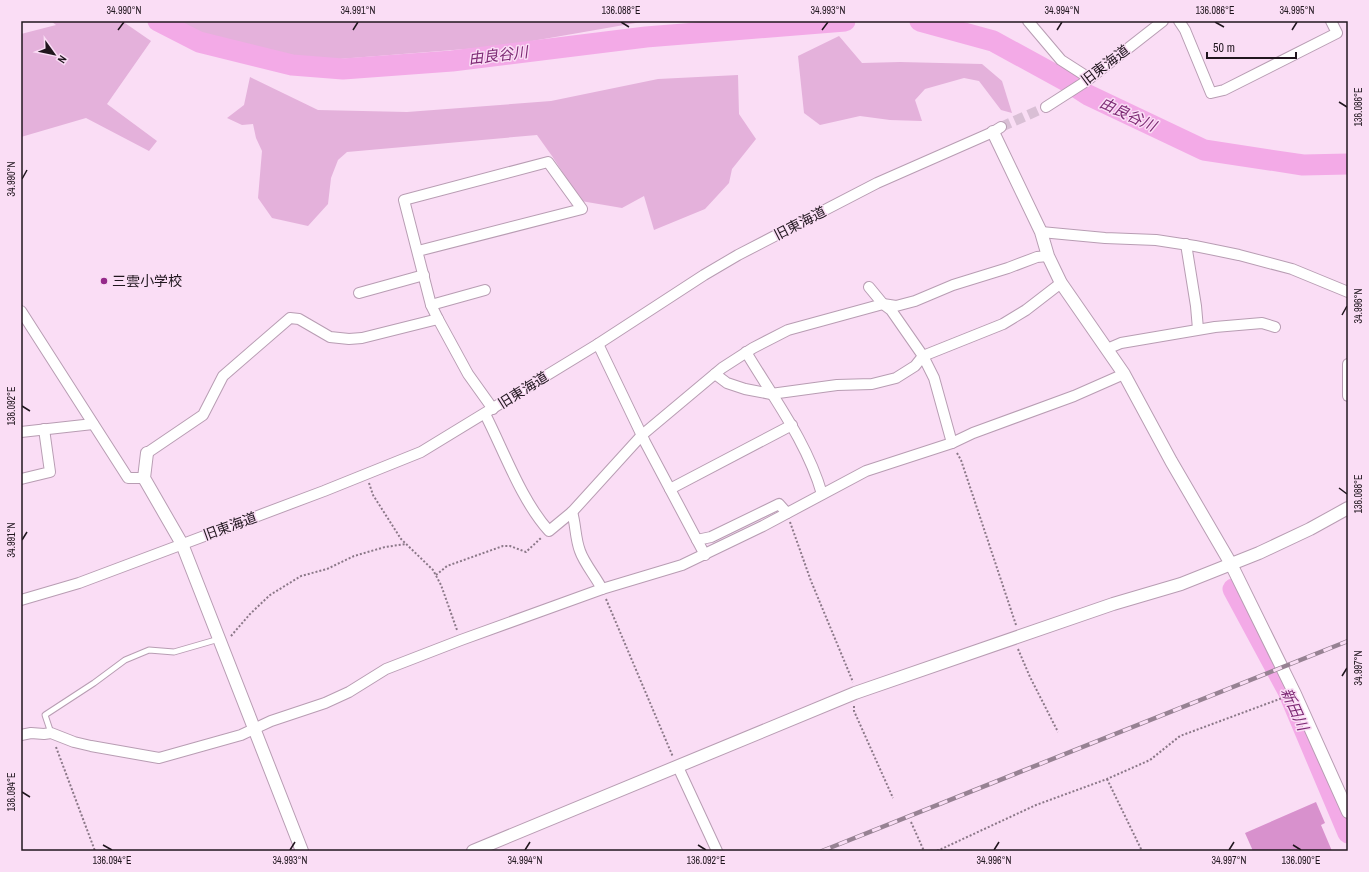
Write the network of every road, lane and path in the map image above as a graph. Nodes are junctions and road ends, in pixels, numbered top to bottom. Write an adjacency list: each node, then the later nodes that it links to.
1 (1028, 21): 5 (street)
2 (1163, 21): 5 (street, 旧東海道)
3 (1179, 21): 4 (street)
4 (1332, 21)
5 (1087, 80): 6 (street, 旧東海道)
6 (1046, 107)
7 (997, 130): 8 (street); 24 (street, 旧東海道)
8 (1041, 232): 9 (street); 11 (street)
9 (1186, 244): 16 (street); 23 (street)
10 (418, 252): 10 (street); 12 (street)
11 (1048, 256): 13 (street); 18 (street)
12 (424, 275): 17 (street); 19 (street)
13 (1061, 283): 25 (street); 27 (street)
14 (869, 287): 18 (street)
15 (485, 290): 19 (street)
16 (1348, 292)
17 (359, 293)
18 (883, 304): 26 (street); 27 (street)
19 (431, 305): 21 (street)
20 (21, 311): 34 (street)
21 (438, 319): 33 (street); 40 (street)
22 (1275, 327): 23 (street)
23 (1198, 329): 25 (street)
24 (598, 344): 33 (street, 旧東海道); 38 (street)
25 (1107, 349): 30 (street)
26 (746, 352): 29 (street); 31 (street)
27 (923, 356): 31 (street); 39 (street)
28 (1348, 364): 32 (street)
29 (715, 374): 31 (street); 38 (street)
30 (1124, 374): 39 (street); 54 (street)
31 (771, 394): 35 (street)
32 (1348, 396)
33 (489, 411): 41 (street, 旧東海道); 49 (street)
34 (93, 424): 36 (street); 42 (street)
35 (792, 425): 44 (street); 45 (street)
36 (44, 429): 37 (street); 43 (street)
37 (21, 432)
38 (642, 435): 44 (street); 47 (street)
39 (952, 443): 45 (street); 58 (path)
40 (148, 453): 42 (street)
41 (366, 475): 51 (street, 旧東海道); 52 (path)
42 (144, 478): 51 (street)
43 (21, 480)
44 (670, 489): 50 (street)
45 (822, 494): 48 (street)
46 (1348, 508): 54 (street)
47 (572, 512): 49 (street); 56 (street)
48 (787, 513): 50 (street); 53 (street); 61 (path)
49 (549, 531): 55 (path)
50 (697, 540): 53 (street)
51 (182, 544): 57 (street, 旧東海道); 60 (street)
52 (406, 544): 55 (path); 60 (path)
53 (705, 554): 56 (street)
54 (1231, 564): 58 (street); 62 (street)
55 (436, 575): 59 (path)
56 (602, 589): 59 (street); 67 (path)
57 (21, 600)
58 (1018, 637): 61 (street); 64 (path)
59 (461, 640): 63 (street)
60 (221, 642): 63 (street); 65 (lane)
61 (855, 693): 67 (street); 69 (path)
62 (1295, 694): 68 (path); 70 (street)
63 (254, 729): 65 (street); 73 (street)
64 (1058, 732)
65 (51, 733): 66 (street); 72 (path)
66 (21, 735)
67 (678, 767): 74 (street); 75 (street)
68 (1107, 779): 77 (path); 78 (path)
69 (893, 798)
70 (1348, 812)
71 (911, 822): 76 (path)
72 (95, 851)
73 (302, 851)
74 (473, 851)
75 (717, 851)
76 (924, 851)
77 (938, 851)
78 (1142, 851)

